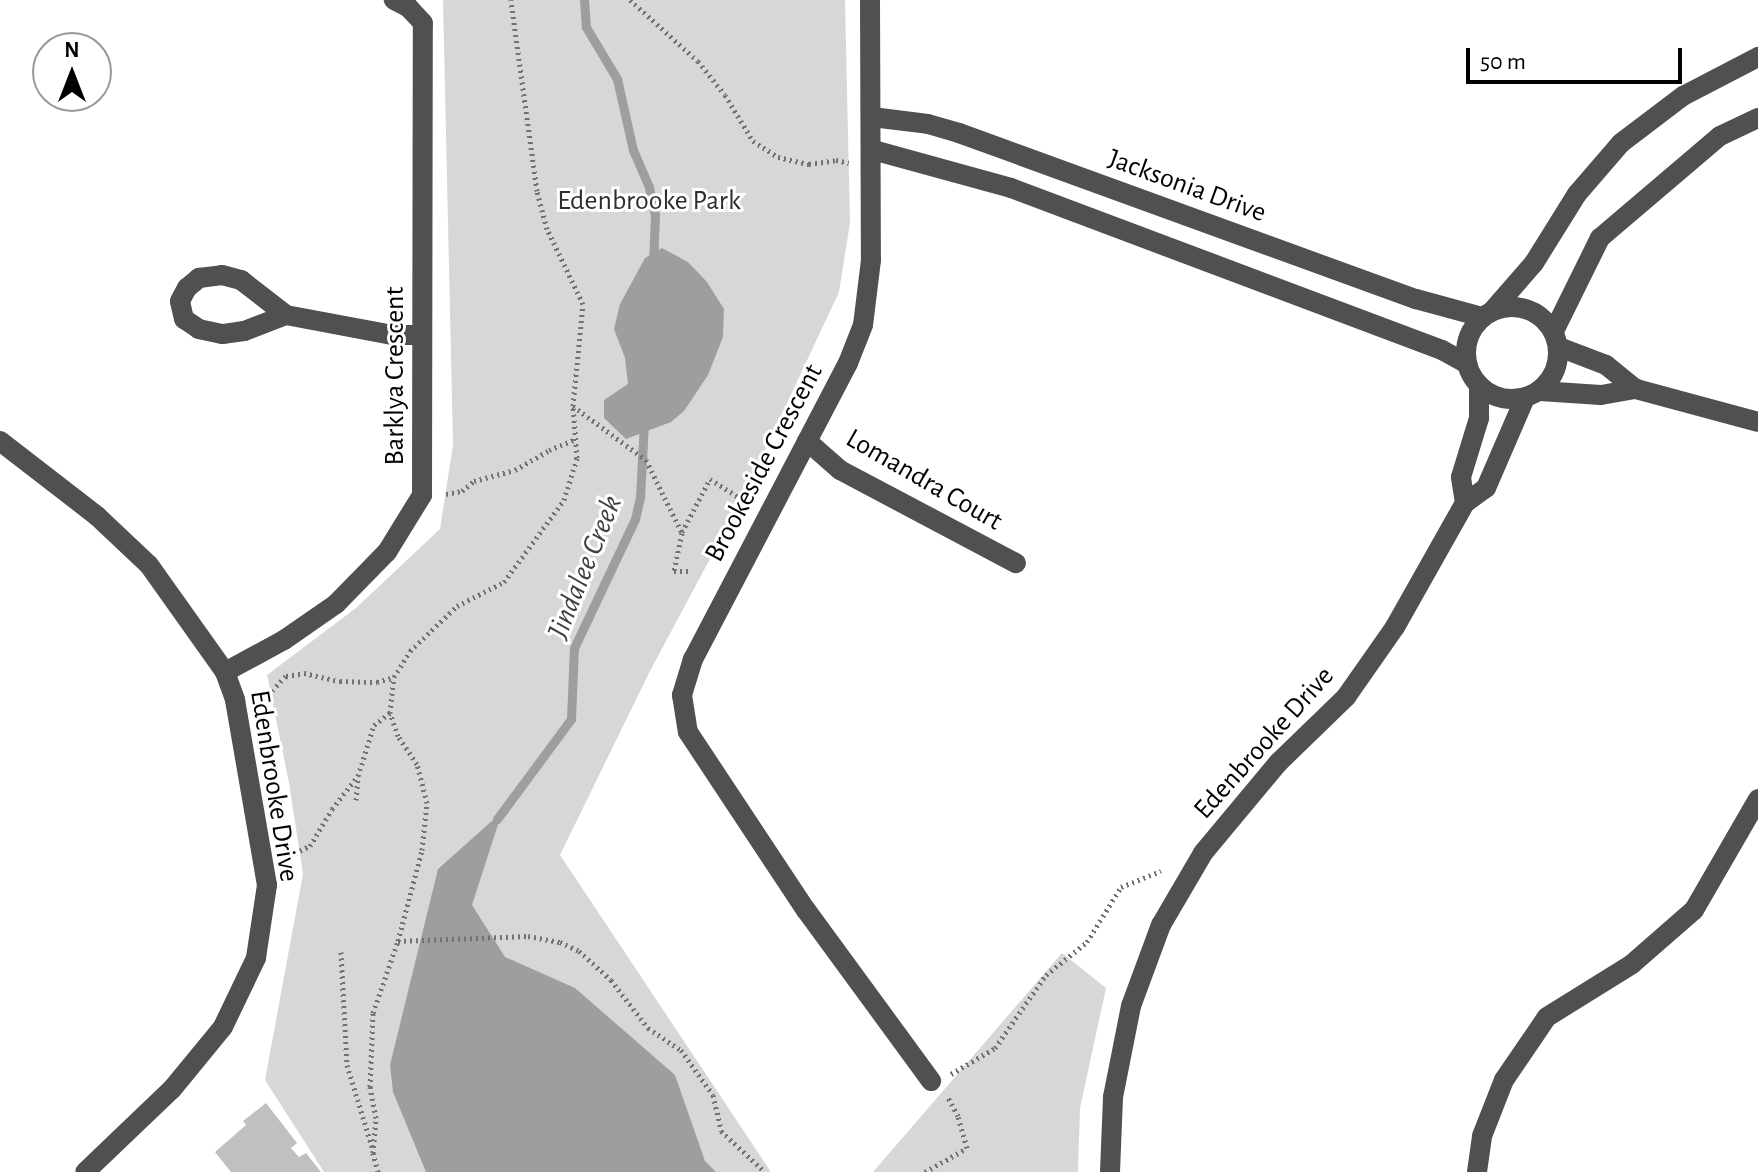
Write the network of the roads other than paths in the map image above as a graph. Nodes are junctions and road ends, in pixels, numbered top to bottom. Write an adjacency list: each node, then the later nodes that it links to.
1 (394, 0): 9 (street, Barklya Crescent)
2 (870, 0): 4 (street, Brookeside Crescent)
3 (1758, 57): 7 (street)
4 (872, 117): 6 (street, Brookeside Crescent); 7 (street, Jacksonia Drive)
5 (1758, 118): 10 (street)
6 (873, 160): 11 (street); 17 (street, Brookeside Crescent)
7 (1488, 314): 10 (street); 11 (street)
8 (286, 315): 8 (street); 9 (street)
9 (422, 335): 20 (street, Barklya Crescent)
10 (1556, 339): 13 (street); 14 (street)
11 (1467, 364): 12 (street)
12 (1479, 385): 14 (street); 18 (street, Edenbrooke Drive)
13 (1636, 389): 14 (street); 15 (street)
14 (1532, 394): 18 (street, Edenbrooke Drive)
15 (1758, 422)
16 (0, 441): 20 (street, Edenbrooke Drive)
17 (807, 441): 19 (street, Lomandra Court); 22 (street, Brookeside Crescent)
18 (1465, 503): 24 (street, Edenbrooke Drive)
19 (1016, 563)
20 (225, 672): 23 (street, Edenbrooke Drive)
21 (1758, 799): 25 (street)
22 (931, 1081)
23 (85, 1172)
24 (1110, 1172)
25 (1477, 1172)

